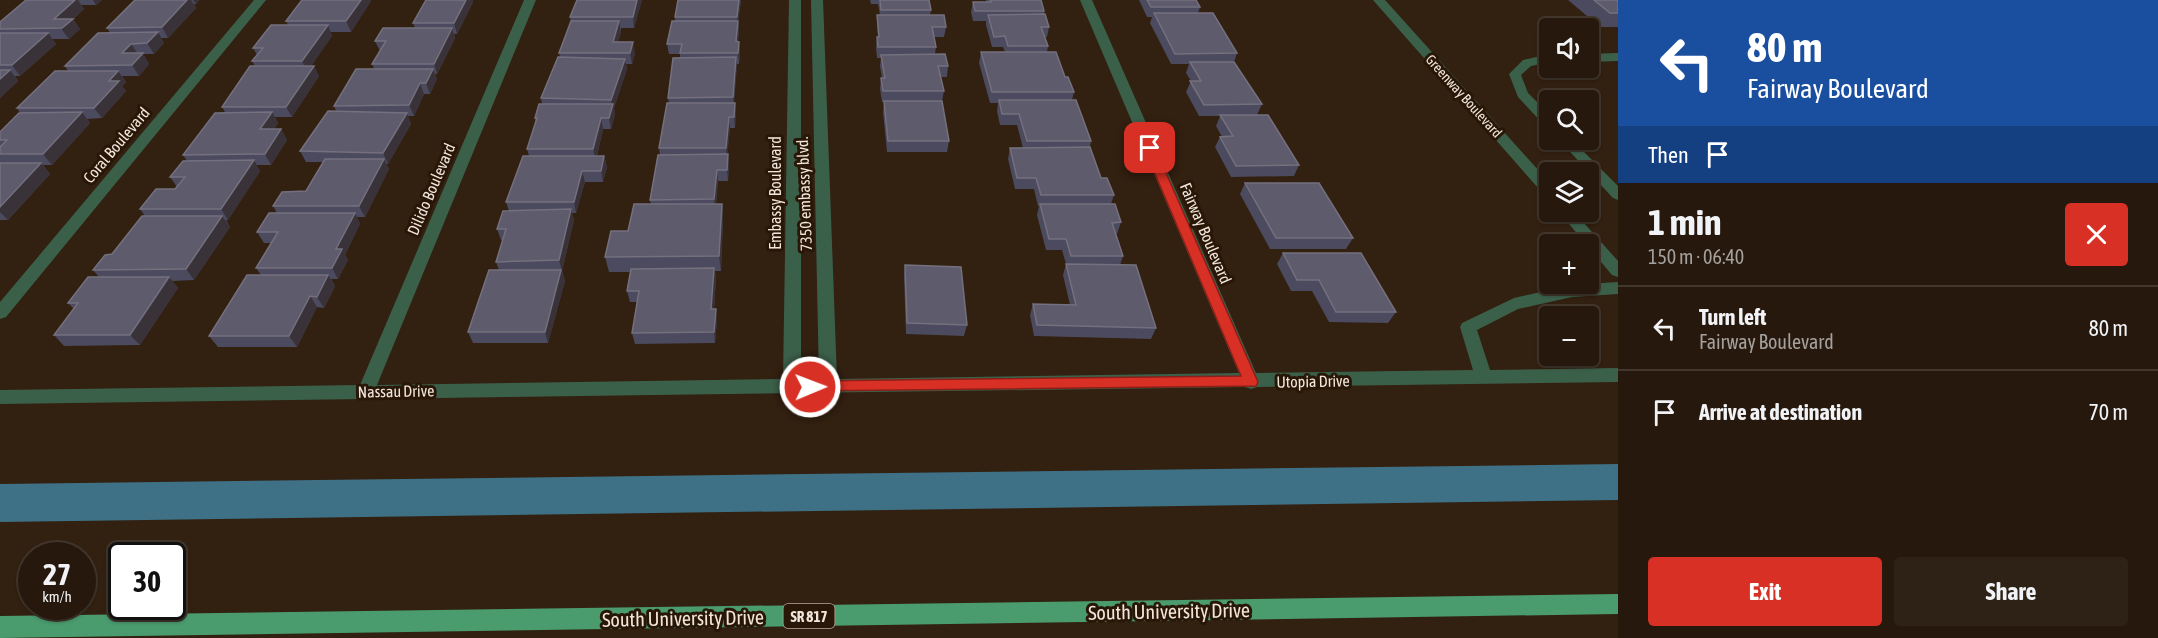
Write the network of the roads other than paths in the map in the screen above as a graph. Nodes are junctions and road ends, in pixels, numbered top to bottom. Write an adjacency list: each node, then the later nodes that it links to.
1 (260, 0): 17 (street, Coral Boulevard)
2 (530, 0): 23 (street, Dilido Boulevard)
3 (795, 0): 21 (street, Embassy Boulevard)
4 (817, 0): 22 (street, 7350 embassy blvd.)
5 (1086, 0): 20 (street, Fairway Boulevard)
6 (1379, 0): 12 (street, Greenway Boulevard)
7 (1618, 57): 8 (street)
8 (1599, 58)
9 (1539, 60): 10 (street)
10 (1539, 112)
11 (1575, 150): 13 (street)
12 (1539, 181)
13 (1618, 195)
14 (1575, 222): 15 (street)
15 (1618, 271)
16 (1618, 288): 19 (street)
17 (0, 313)
18 (1618, 375): 19 (street, Utopia Drive)
19 (1484, 378): 20 (street, Utopia Drive)
20 (1251, 382): 22 (street, Utopia Drive)
21 (792, 387): 22 (street, Utopia Drive); 23 (street, Nassau Drive)
22 (828, 387)
23 (366, 392): 24 (street, Nassau Drive)
24 (0, 397)
25 (1618, 603): 26 (main road, South University Drive / SR 817)
26 (0, 627)

